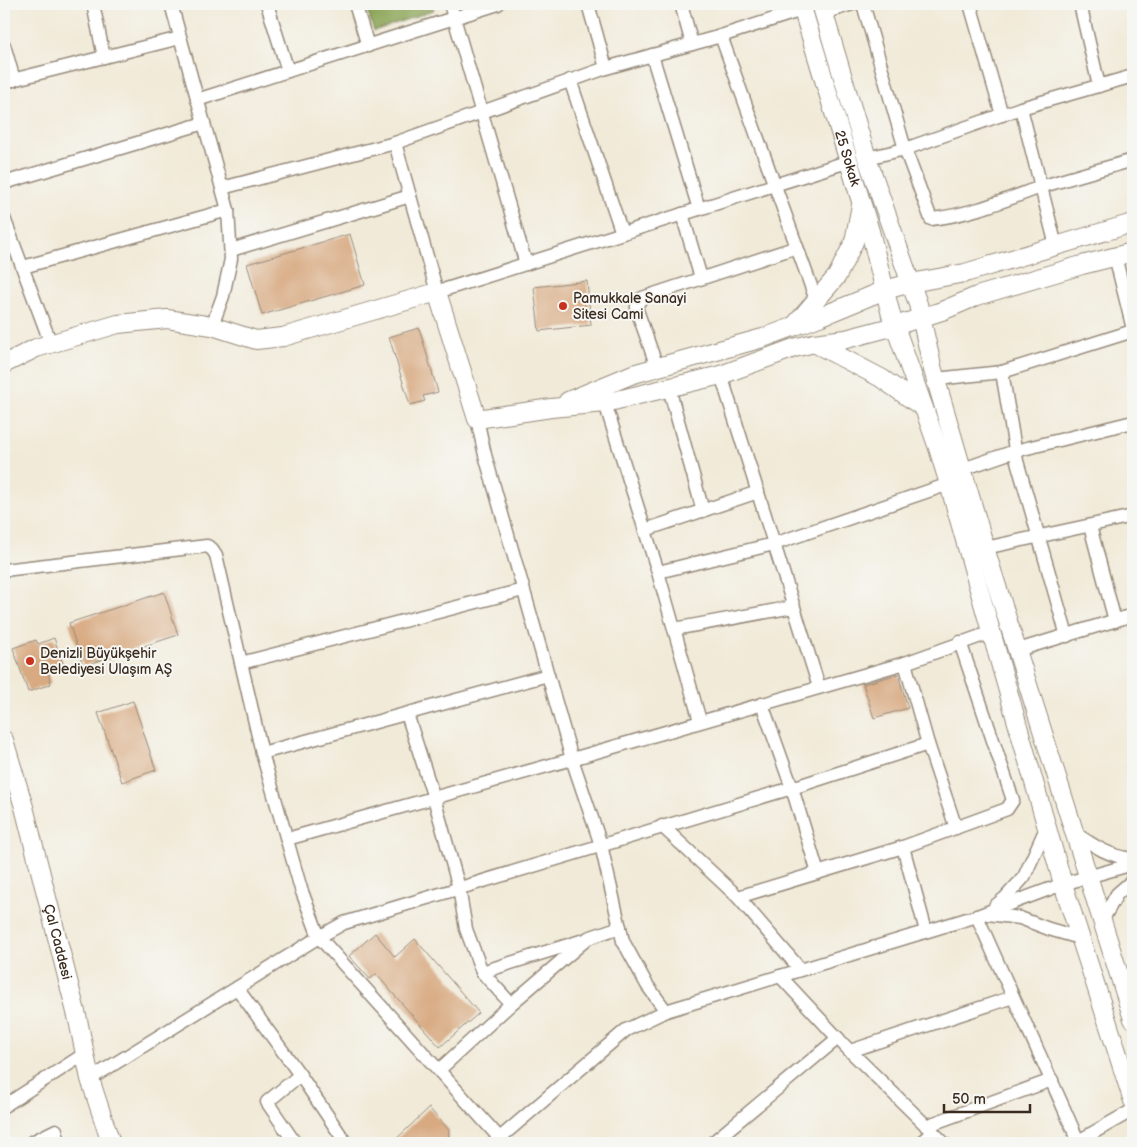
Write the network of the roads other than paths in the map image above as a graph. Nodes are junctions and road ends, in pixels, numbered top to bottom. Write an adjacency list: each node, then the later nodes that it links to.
1 (93, 4): 22 (street)
2 (171, 4): 17 (street)
3 (268, 4): 24 (street)
4 (355, 4): 20 (street)
5 (450, 4): 15 (street)
6 (498, 4): 15 (street)
7 (588, 4): 23 (street)
8 (681, 4): 18 (street)
9 (852, 4): 14 (street)
10 (863, 4): 35 (street)
11 (970, 4): 32 (street)
12 (1080, 4): 28 (street)
13 (802, 7): 16 (street); 38 (street, 25 Sokak)
14 (822, 8): 36 (street, 25 Sokak)
15 (454, 19): 20 (street); 31 (street)
16 (721, 36): 18 (street); 40 (street)
17 (180, 38): 22 (street); 29 (street)
18 (692, 44): 21 (street)
19 (4, 45): 27 (street)
20 (368, 46): 24 (street)
21 (652, 55): 23 (street); 45 (street)
22 (104, 57): 27 (street)
23 (606, 68): 26 (street)
24 (288, 71): 29 (street)
25 (1133, 76): 28 (street)
26 (570, 80): 31 (street); 50 (street)
27 (9, 81)
28 (1099, 86): 30 (street)
29 (197, 100): 33 (street)
30 (1021, 108): 32 (street); 41 (street)
31 (482, 112): 34 (street); 56 (street)
32 (1002, 115): 35 (street)
33 (204, 123): 39 (street); 42 (street)
34 (395, 142): 42 (street); 43 (street)
35 (905, 149): 36 (street); 41 (street)
36 (868, 158): 59 (street, 25 Sokak)
37 (1133, 160): 41 (street)
38 (850, 161): 40 (street); 44 (street, 25 Sokak)
39 (4, 183)
40 (774, 185): 45 (street); 52 (street)
41 (1042, 187): 51 (street)
42 (222, 188): 46 (street)
43 (410, 196): 53 (street); 61 (street)
44 (862, 202): 60 (street, 25 Sokak); 62 (street)
45 (699, 209): 47 (street)
46 (228, 210): 53 (street); 57 (street)
47 (682, 214): 50 (street); 58 (street)
48 (4, 218): 57 (street)
49 (1133, 223): 51 (street)
50 (622, 233): 56 (street)
51 (1056, 246): 59 (street)
52 (797, 247): 58 (street); 62 (street)
53 (231, 250): 65 (street)
54 (1133, 252): 55 (street)
55 (1115, 256): 63 (street); 67 (street)
56 (526, 264): 61 (street)
57 (23, 267): 69 (street)
58 (701, 278): 71 (street)
59 (911, 283): 60 (street); 63 (street, 25 Sokak)
60 (885, 290): 64 (street, 25 Sokak); 66 (street)
61 (437, 292): 65 (street); 79 (street)
62 (816, 300): 66 (street)
63 (920, 311): 64 (street); 74 (street, 25 Sokak)
64 (893, 321): 68 (street); 78 (street, 25 Sokak)
65 (212, 326): 69 (street)
66 (794, 327): 71 (street)
67 (1133, 330): 72 (street)
68 (814, 343): 73 (street); 78 (street)
69 (51, 344): 70 (street)
70 (4, 364)
71 (657, 368): 77 (street)
72 (1002, 372): 74 (street); 81 (street)
73 (721, 375): 75 (street); 84 (street)
74 (936, 379): 82 (street, 25 Sokak)
75 (668, 388): 76 (street); 85 (street)
76 (605, 403): 77 (street); 88 (street)
77 (551, 408): 79 (street)
78 (924, 408): 83 (street, 25 Sokak)
79 (477, 419): 94 (street)
80 (1133, 422): 81 (street)
81 (1015, 451): 82 (street); 89 (street)
82 (963, 469): 91 (street, 25 Sokak)
83 (949, 484): 90 (street); 99 (street, 25 Sokak)
84 (758, 492): 85 (street); 90 (street)
85 (703, 511): 88 (street)
86 (1133, 516): 87 (street)
87 (1090, 526): 89 (street); 97 (street)
88 (645, 530): 93 (street)
89 (1040, 537): 91 (street); 100 (street)
90 (774, 544): 93 (street); 95 (street)
91 (985, 548): 102 (street, 25 Sokak)
92 (4, 570): 104 (street)
93 (658, 572): 98 (street)
94 (523, 590): 104 (street); 105 (street)
95 (793, 607): 98 (street); 106 (street)
96 (1133, 616): 97 (street)
97 (1115, 621): 100 (street)
98 (674, 629): 109 (street)
99 (992, 632): 101 (street); 118 (street, 25 Sokak)
100 (1067, 636): 102 (street)
101 (960, 642): 103 (street); 117 (street)
102 (1018, 650): 119 (street, 25 Sokak)
103 (905, 663): 106 (street); 110 (street)
104 (241, 664): 112 (street)
105 (548, 675): 108 (street); 113 (street)
106 (819, 687): 107 (street)
107 (762, 704): 109 (street); 114 (street)
108 (407, 714): 112 (street); 115 (street)
109 (700, 722): 113 (street)
110 (928, 744): 114 (street); 117 (street)
111 (5, 745): 148 (street, Çal Caddesi)
112 (262, 753): 120 (street)
113 (572, 759): 115 (street); 121 (street)
114 (792, 788): 116 (street); 125 (street)
115 (434, 798): 120 (street); 129 (street)
116 (662, 826): 121 (street); 130 (street)
117 (956, 828): 122 (street)
118 (1046, 828): 128 (street, 25 Sokak); 131 (street)
119 (1076, 833): 123 (street); 126 (street, 25 Sokak)
120 (286, 839): 135 (street)
121 (601, 844): 129 (street); 133 (street)
122 (903, 847): 125 (street); 134 (street)
123 (1133, 859)
124 (1133, 864): 126 (street)
125 (818, 873): 130 (street)
126 (1089, 876): 128 (street); 132 (street, 25 Sokak)
127 (1133, 880): 132 (street)
128 (1063, 884): 131 (street); 137 (street, 25 Sokak)
129 (459, 888): 135 (street); 139 (street)
130 (738, 897): 138 (street)
131 (982, 914): 134 (street); 137 (street); 142 (street)
132 (1103, 919): 145 (street, 25 Sokak)
133 (620, 927): 136 (street); 144 (street)
134 (926, 931): 138 (street)
135 (319, 937): 141 (street); 149 (street)
136 (588, 938): 139 (street); 143 (street)
137 (1080, 938): 153 (street, 25 Sokak)
138 (800, 969): 140 (street)
139 (482, 972): 143 (street)
140 (780, 976): 144 (street); 146 (street)
141 (237, 988): 150 (street); 151 (street)
142 (1013, 997): 147 (street); 152 (street)
143 (511, 1004): 149 (street)
144 (666, 1010): 157 (street)
145 (1133, 1019)
146 (838, 1038): 147 (street); 164 (street)
147 (850, 1051): 156 (street)
148 (86, 1053): 151 (street, Çal Caddesi); 154 (street)
149 (440, 1070): 157 (street)
150 (300, 1075): 162 (street); 163 (street)
151 (90, 1079): 161 (street, Çal Caddesi)
152 (1052, 1080): 156 (street); 158 (street)
153 (1133, 1101)
154 (4, 1106)
155 (1133, 1110): 158 (street)
156 (930, 1129): 165 (street); 166 (street)
157 (499, 1142)
158 (1077, 1142)
159 (30, 1143): 160 (street)
160 (59, 1143)
161 (111, 1143)
162 (294, 1143)
163 (346, 1143)
164 (712, 1143)
165 (920, 1143)
166 (944, 1143)

